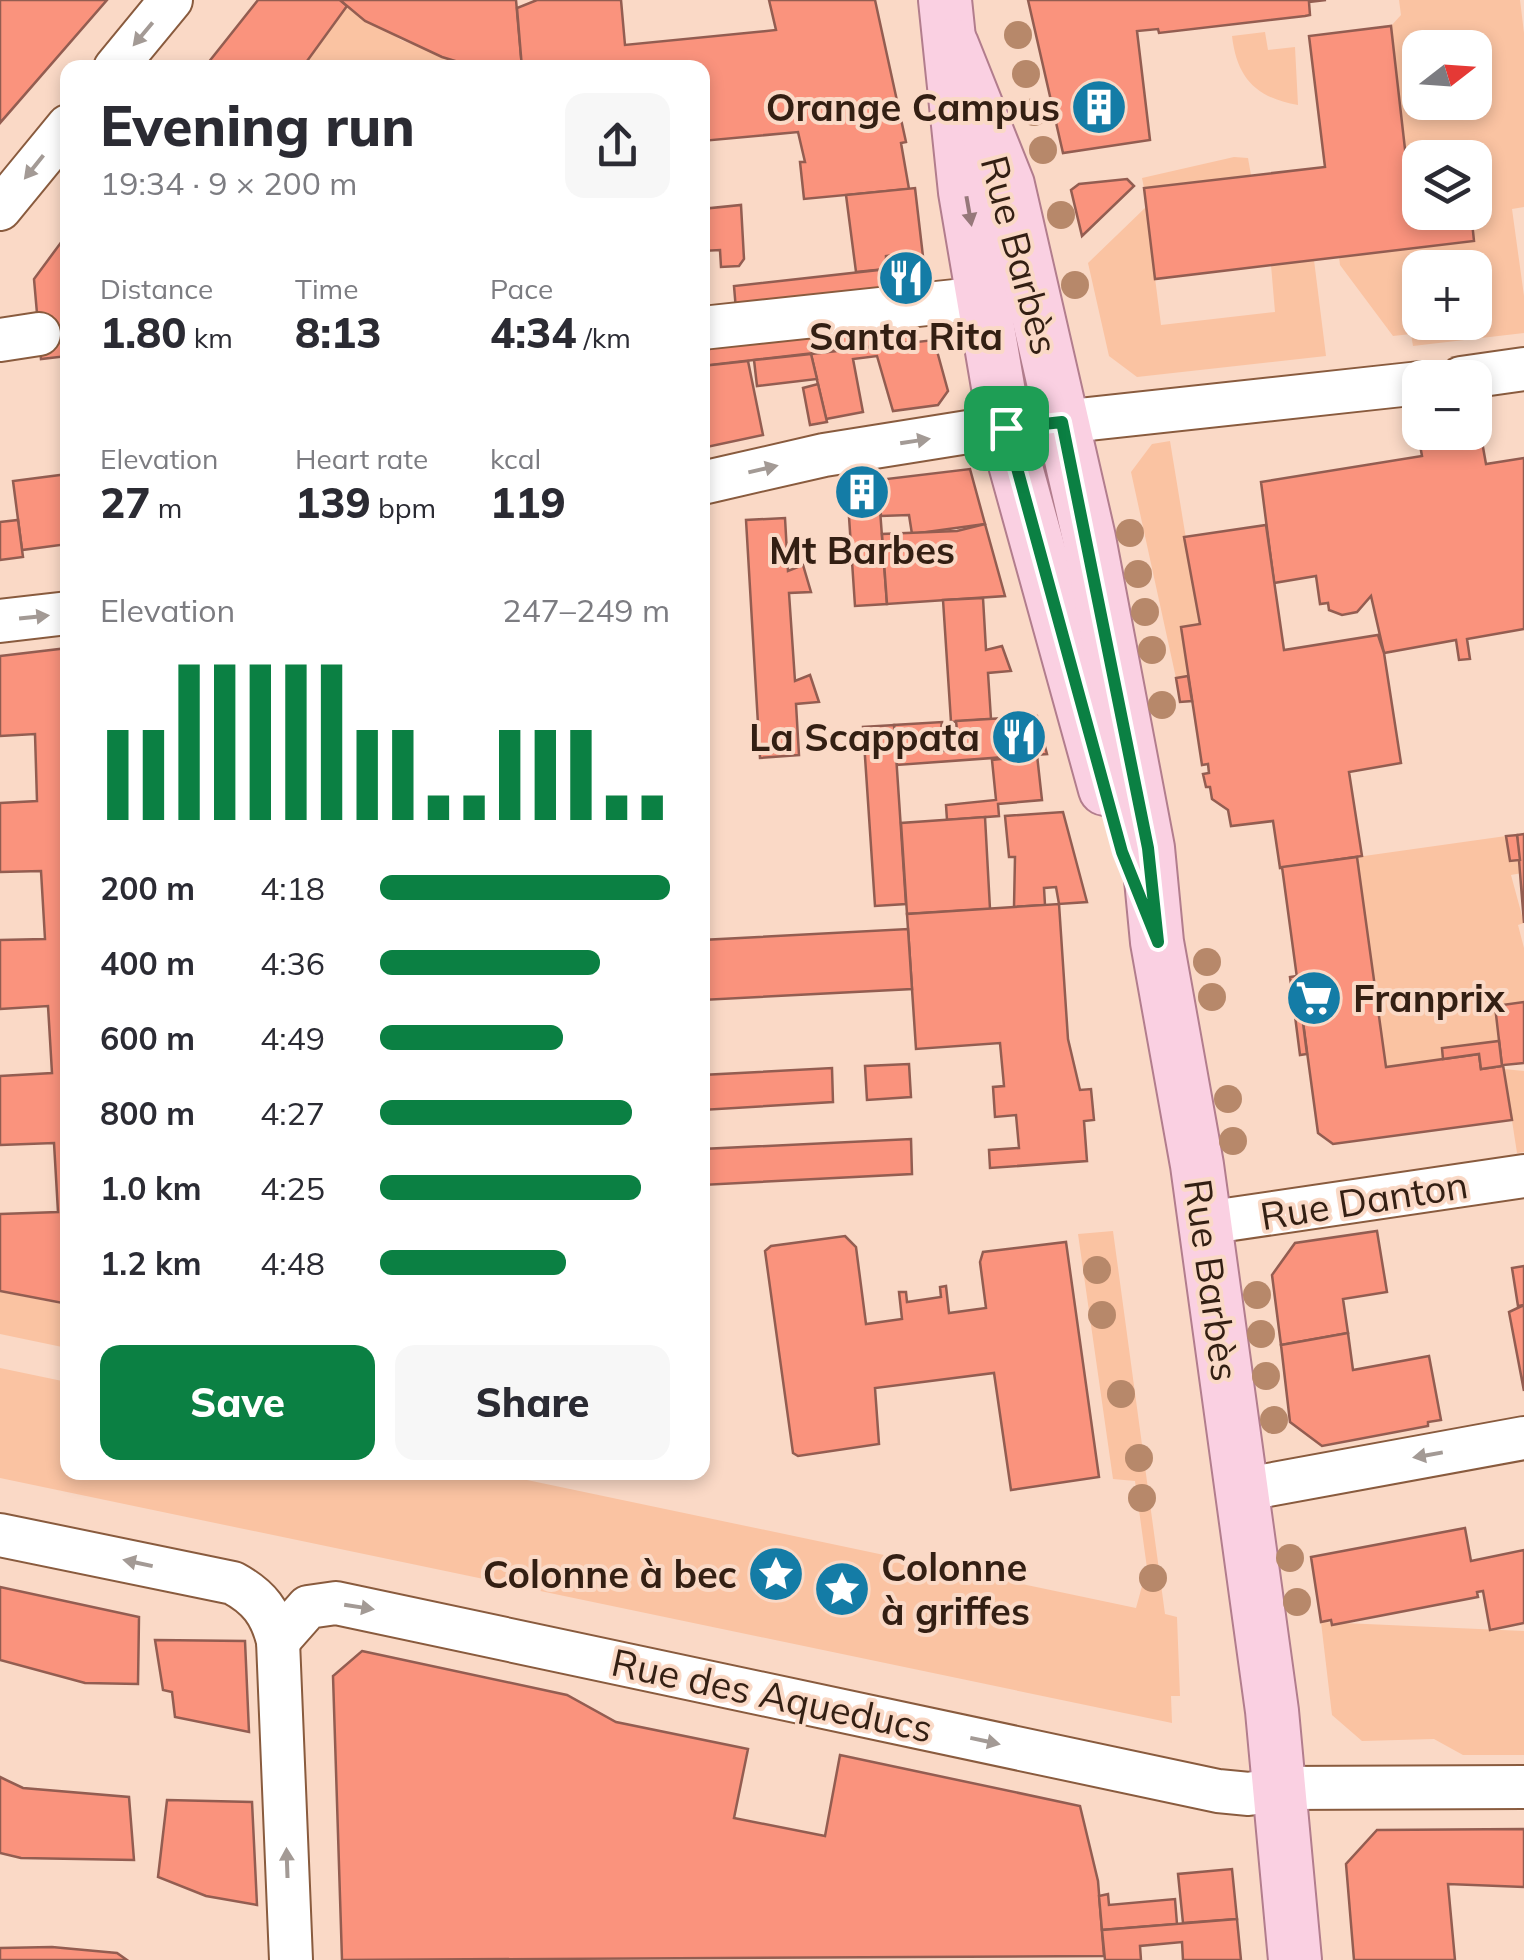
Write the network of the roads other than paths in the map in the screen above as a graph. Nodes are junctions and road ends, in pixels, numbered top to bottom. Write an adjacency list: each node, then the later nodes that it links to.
1 (171, 0): 3 (street, one-way to 3)
2 (948, 22): 6 (main road, Rue Barbès, one-way to 6); 11 (main road, Rue Barbès)
3 (122, 60)
4 (60, 136): 5 (street, one-way to 5)
5 (0, 209)
6 (984, 298): 7 (street); 12 (main road, Rue Barbès)
7 (710, 327)
8 (1524, 369): 9 (street)
9 (1492, 374)
10 (1402, 385): 11 (street)
11 (1062, 422): 12 (street); 16 (main road, Rue Barbès)
12 (1006, 428): 13 (street, one-way to 12); 16 (main road, Rue Barbès)
13 (710, 481)
14 (60, 615): 15 (street, one-way to 14)
15 (0, 621)
16 (1158, 942): 18 (main road, Rue Barbès)
17 (1524, 1176): 18 (street, Rue Danton)
18 (1205, 1223): 20 (main road, Rue Barbès)
19 (1524, 1438): 20 (street, one-way to 20)
20 (1241, 1490): 24 (main road, Rue Barbès)
21 (0, 1535): 22 (street, one-way to 21)
22 (278, 1641): 24 (street, Rue des Aqueducs, one-way to 24); 25 (street, one-way to 22)
23 (1524, 1787): 24 (street, Rue des Aqueducs)
24 (1280, 1788): 26 (main road, Rue Barbès)
25 (291, 1960)
26 (1295, 1960)

